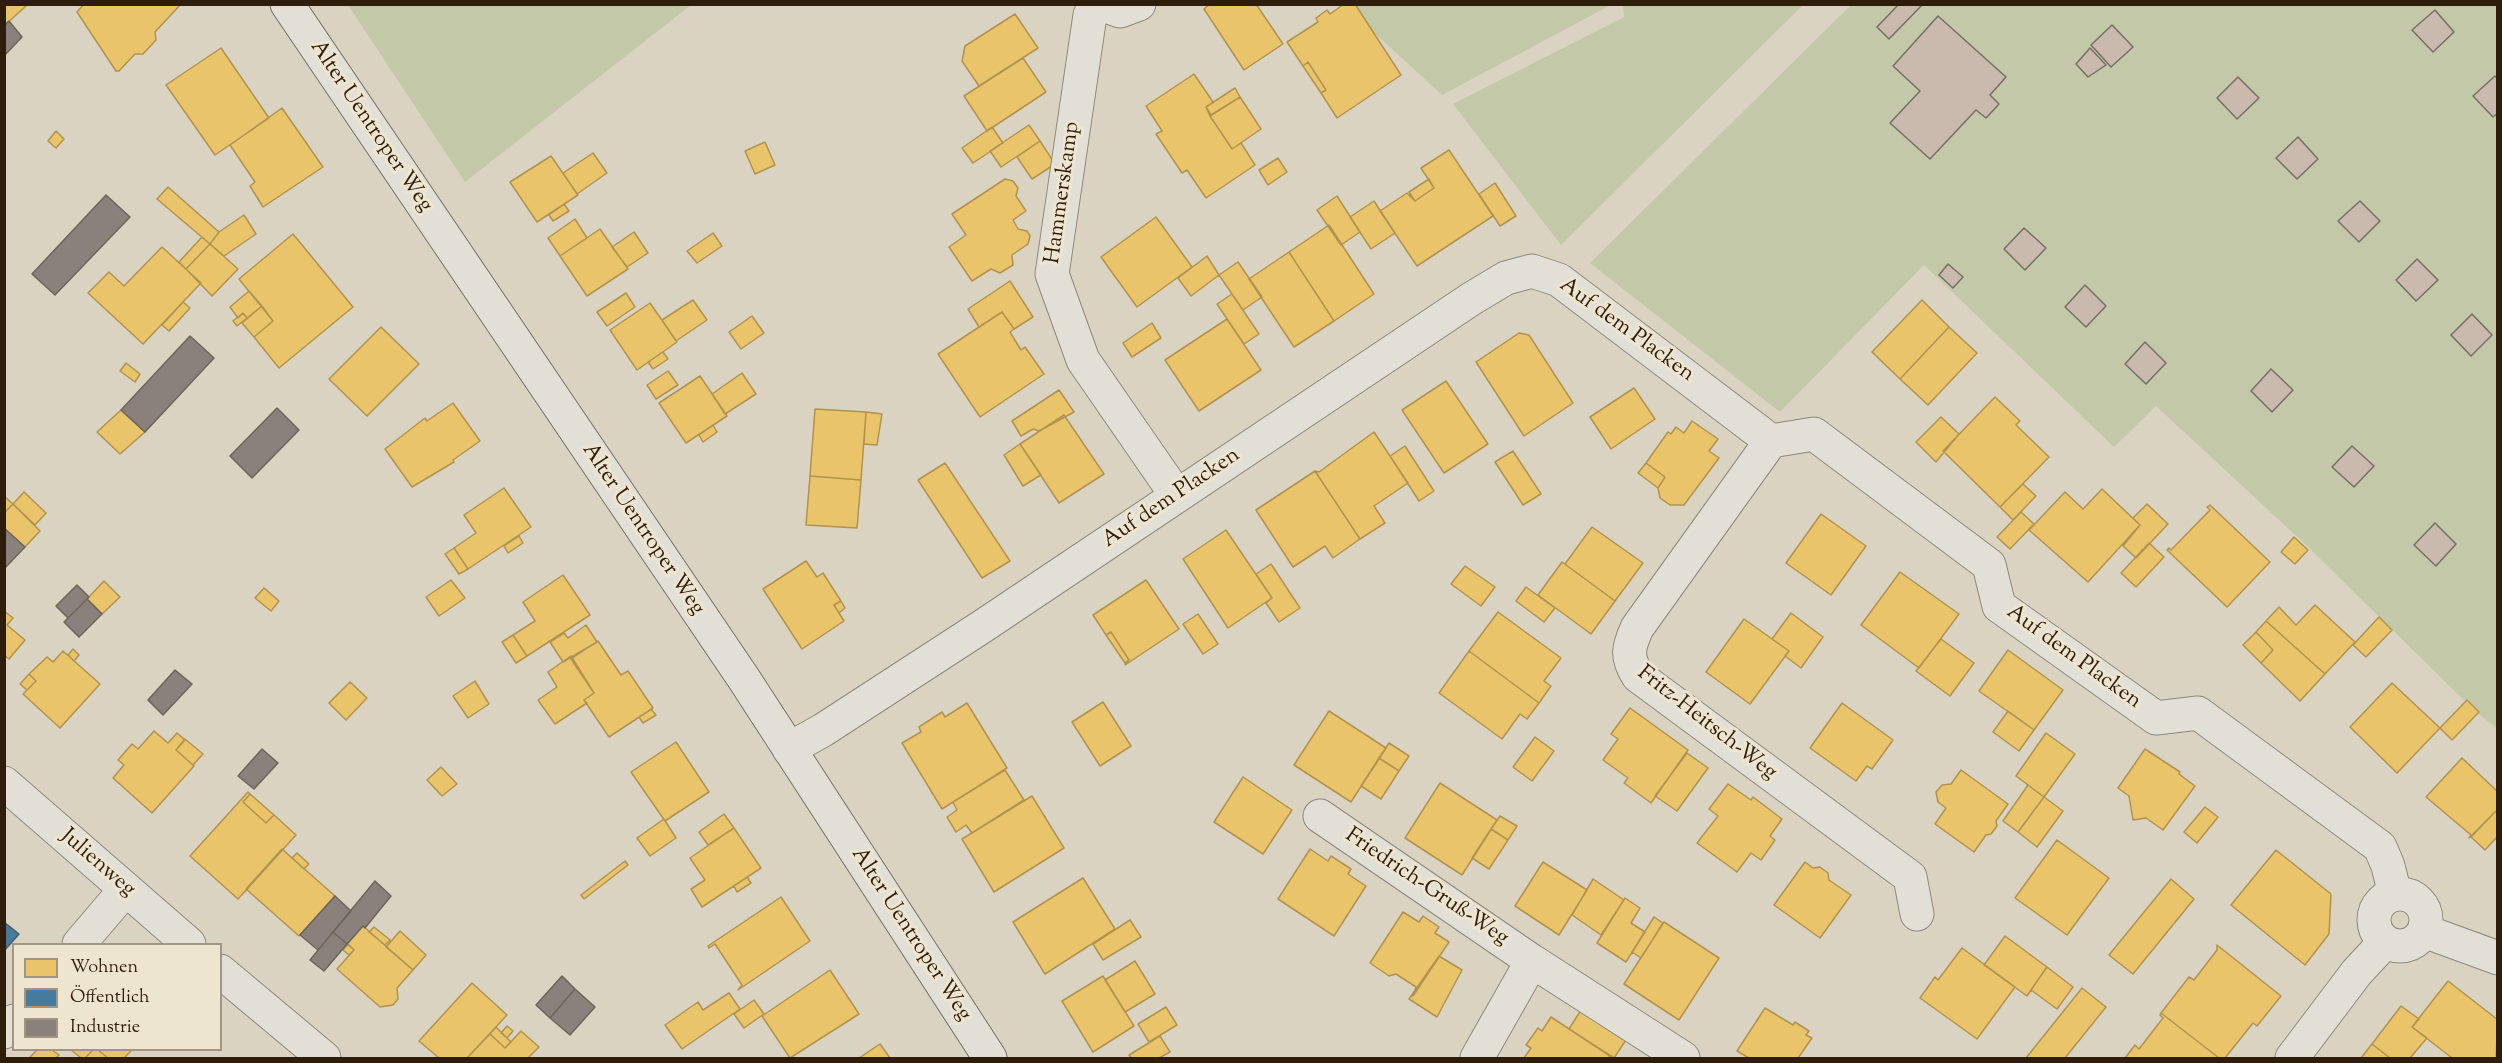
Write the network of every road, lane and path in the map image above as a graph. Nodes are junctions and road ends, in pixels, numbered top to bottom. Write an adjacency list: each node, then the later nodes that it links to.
1 (287, 4): 6 (street, Alter Uentroper Weg)
2 (1139, 4): 3 (street, Hammerskamp)
3 (1100, 5): 5 (street, Hammerskamp)
4 (1771, 441): 5 (street, Auf dem Placken); 10 (street, Auf dem Placken); 11 (street, Fritz-Heitsch-Weg)
5 (1177, 496): 6 (street, Auf dem Placken)
6 (789, 749): 20 (street, Alter Uentroper Weg)
7 (4, 783): 9 (street, Julienweg)
8 (1320, 816): 17 (street, Friedrich-Gruß-Weg)
9 (125, 890): 14 (street); 15 (street, Julienweg)
10 (2395, 894): 12 (street); 13 (street)
11 (1917, 914)
12 (2424, 931): 13 (street); 16 (street)
13 (2385, 942): 23 (street)
14 (81, 943)
15 (187, 943)
16 (2498, 958)
17 (1532, 961): 21 (street, Friedrich-Gruß-Weg); 22 (street, Friedrich-Gruß-Weg)
18 (222, 973): 19 (street)
19 (324, 1059)
20 (990, 1059)
21 (1477, 1059)
22 (1683, 1059)
23 (2292, 1059)

